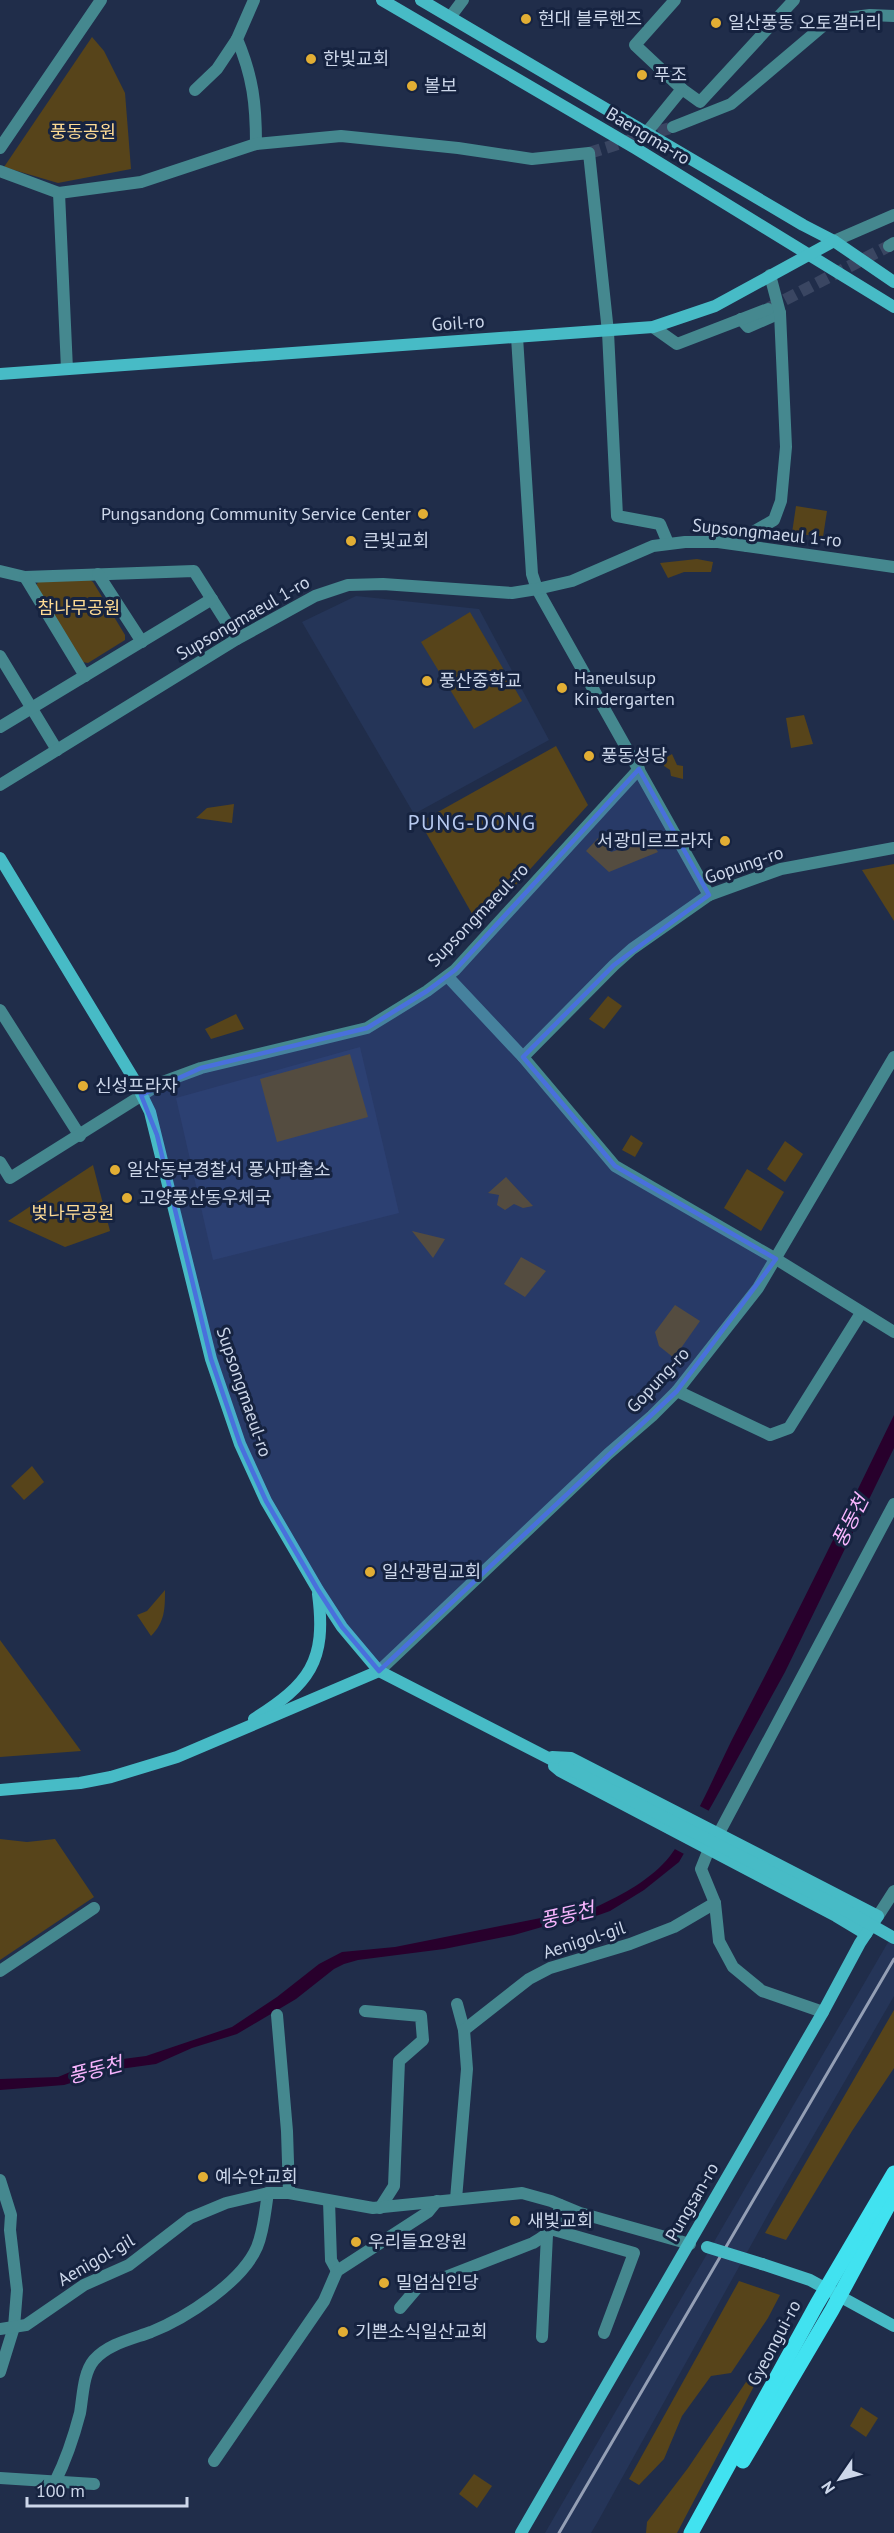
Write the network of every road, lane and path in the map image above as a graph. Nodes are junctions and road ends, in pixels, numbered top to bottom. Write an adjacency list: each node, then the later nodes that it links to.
1 (101, 0): 16 (street)
2 (254, 0): 10 (street)
3 (382, 0): 21 (main road, Baengma-ro)
4 (421, 0): 8 (main road, Baengma-ro)
5 (463, 0): 8 (street)
6 (675, 0): 11 (street)
7 (794, 0): 11 (street)
8 (452, 16): 14 (main road, Baengma-ro)
9 (894, 16): 13 (street)
10 (237, 39): 12 (street); 15 (street)
11 (681, 88): 14 (street)
12 (195, 90)
13 (673, 127)
14 (647, 132): 20 (main road, Baengma-ro)
15 (256, 144): 18 (street); 29 (street)
16 (0, 148)
17 (0, 171): 18 (street)
18 (58, 193): 31 (street)
19 (894, 215): 20 (street, Goil-ro)
20 (834, 241): 21 (main road, Goil-ro); 23 (main road, Baengma-ro)
21 (808, 254): 22 (main road, Goil-ro); 24 (main road, Baengma-ro)
22 (770, 275): 26 (street); 28 (main road, Goil-ro)
23 (894, 282)
24 (894, 307)
25 (768, 309): 27 (street)
26 (780, 312): 27 (street); 34 (street)
27 (741, 319): 28 (street)
28 (653, 327): 29 (main road, Goil-ro)
29 (608, 332): 30 (main road, Goil-ro); 33 (street)
30 (517, 337): 31 (main road, Goil-ro); 39 (street)
31 (67, 369): 32 (main road, Goil-ro)
32 (0, 374)
33 (668, 543): 34 (street, Supsongmaeul 1-ro); 39 (street, Supsongmaeul 1-ro)
34 (747, 546): 35 (street, Supsongmaeul 1-ro)
35 (894, 567)
36 (0, 571): 38 (street)
37 (98, 574): 38 (street); 40 (street); 42 (street)
38 (26, 577): 44 (street)
39 (537, 589): 41 (street, Supsongmaeul 1-ro); 48 (street)
40 (212, 599): 41 (street); 42 (street)
41 (237, 639): 47 (street, Supsongmaeul 1-ro)
42 (142, 642): 44 (street)
43 (0, 656): 45 (street)
44 (85, 676): 45 (street)
45 (31, 708): 46 (street); 47 (street)
46 (0, 727)
47 (57, 750): 49 (street, Supsongmaeul 1-ro)
48 (639, 769): 52 (street); 53 (street, Supsongmaeul-ro)
49 (0, 785)
50 (894, 849): 52 (street, Gopung-ro)
51 (0, 858): 57 (main road, Supsongmaeul-ro)
52 (709, 895): 55 (street, Gopung-ro)
53 (448, 977): 55 (street); 57 (street, Supsongmaeul-ro)
54 (0, 1010): 58 (street)
55 (523, 1057): 60 (street)
56 (894, 1057): 60 (street, Gopung-ro)
57 (141, 1095): 58 (street, Supsongmaeul-ro); 65 (main road, Supsongmaeul-ro)
58 (80, 1136): 59 (street, Supsongmaeul-ro)
59 (0, 1162)
60 (776, 1259): 61 (street); 63 (street, Gopung-ro)
61 (861, 1312): 62 (street); 63 (street)
62 (894, 1332)
63 (677, 1391): 66 (street, Gopung-ro)
64 (894, 1504): 70 (street)
65 (318, 1590): 66 (main road, Supsongmaeul-ro); 67 (main road)
66 (380, 1671): 67 (main road); 68 (main road, Supsongmaeul-ro)
67 (229, 1736): 69 (main road)
68 (545, 1757): 70 (main road); 71 (main road); 77 (main road, Supsongmaeul-ro, bridge)
69 (0, 1790)
70 (716, 1831): 75 (main road)
71 (706, 1847): 73 (street); 76 (main road)
72 (894, 1891): 75 (street, Pungsan-ro)
73 (715, 1903): 81 (street); 83 (street, Aenigol-gil)
74 (94, 1908): 78 (street)
75 (878, 1916): 76 (main road, Pungsan-ro)
76 (866, 1934): 81 (main road, Pungsan-ro)
77 (894, 1938)
78 (0, 1971)
79 (457, 2004): 83 (street)
80 (365, 2011): 93 (street)
81 (823, 2012): 96 (main road, Pungsan-ro)
82 (277, 2016): 87 (street)
83 (464, 2030): 89 (street)
84 (894, 2173): 98 (main road, Gyeongui-ro)
85 (0, 2180): 95 (street)
86 (267, 2193): 87 (street, Aenigol-gil); 101 (street, Aenigol-gil); 108 (street)
87 (289, 2193): 90 (street, Aenigol-gil)
88 (894, 2195): 98 (main road, Gyeongui-ro)
89 (456, 2199): 91 (street, Aenigol-gil); 92 (street, Aenigol-gil)
90 (329, 2201): 93 (street, Aenigol-gil); 97 (street)
91 (437, 2201): 93 (street, Aenigol-gil); 97 (street)
92 (560, 2205): 94 (street); 96 (street, Aenigol-gil)
93 (380, 2208)
94 (550, 2232): 99 (street); 103 (street); 104 (street)
95 (6, 2241): 101 (street)
96 (690, 2244): 98 (main road, bridge); 110 (main road, Pungsan-ro)
97 (337, 2271): 106 (street)
98 (832, 2293): 100 (main road); 111 (main road, Gyeongui-ro); 112 (main road, Gyeongui-ro)
99 (399, 2308)
100 (894, 2326)
101 (14, 2327): 102 (street, Aenigol-gil); 105 (street)
102 (0, 2329)
103 (604, 2333)
104 (542, 2337)
105 (0, 2372)
106 (214, 2461)
107 (0, 2478): 108 (street)
108 (55, 2482): 109 (street)
109 (94, 2484)
110 (521, 2533)
111 (691, 2533)
112 (701, 2533)

